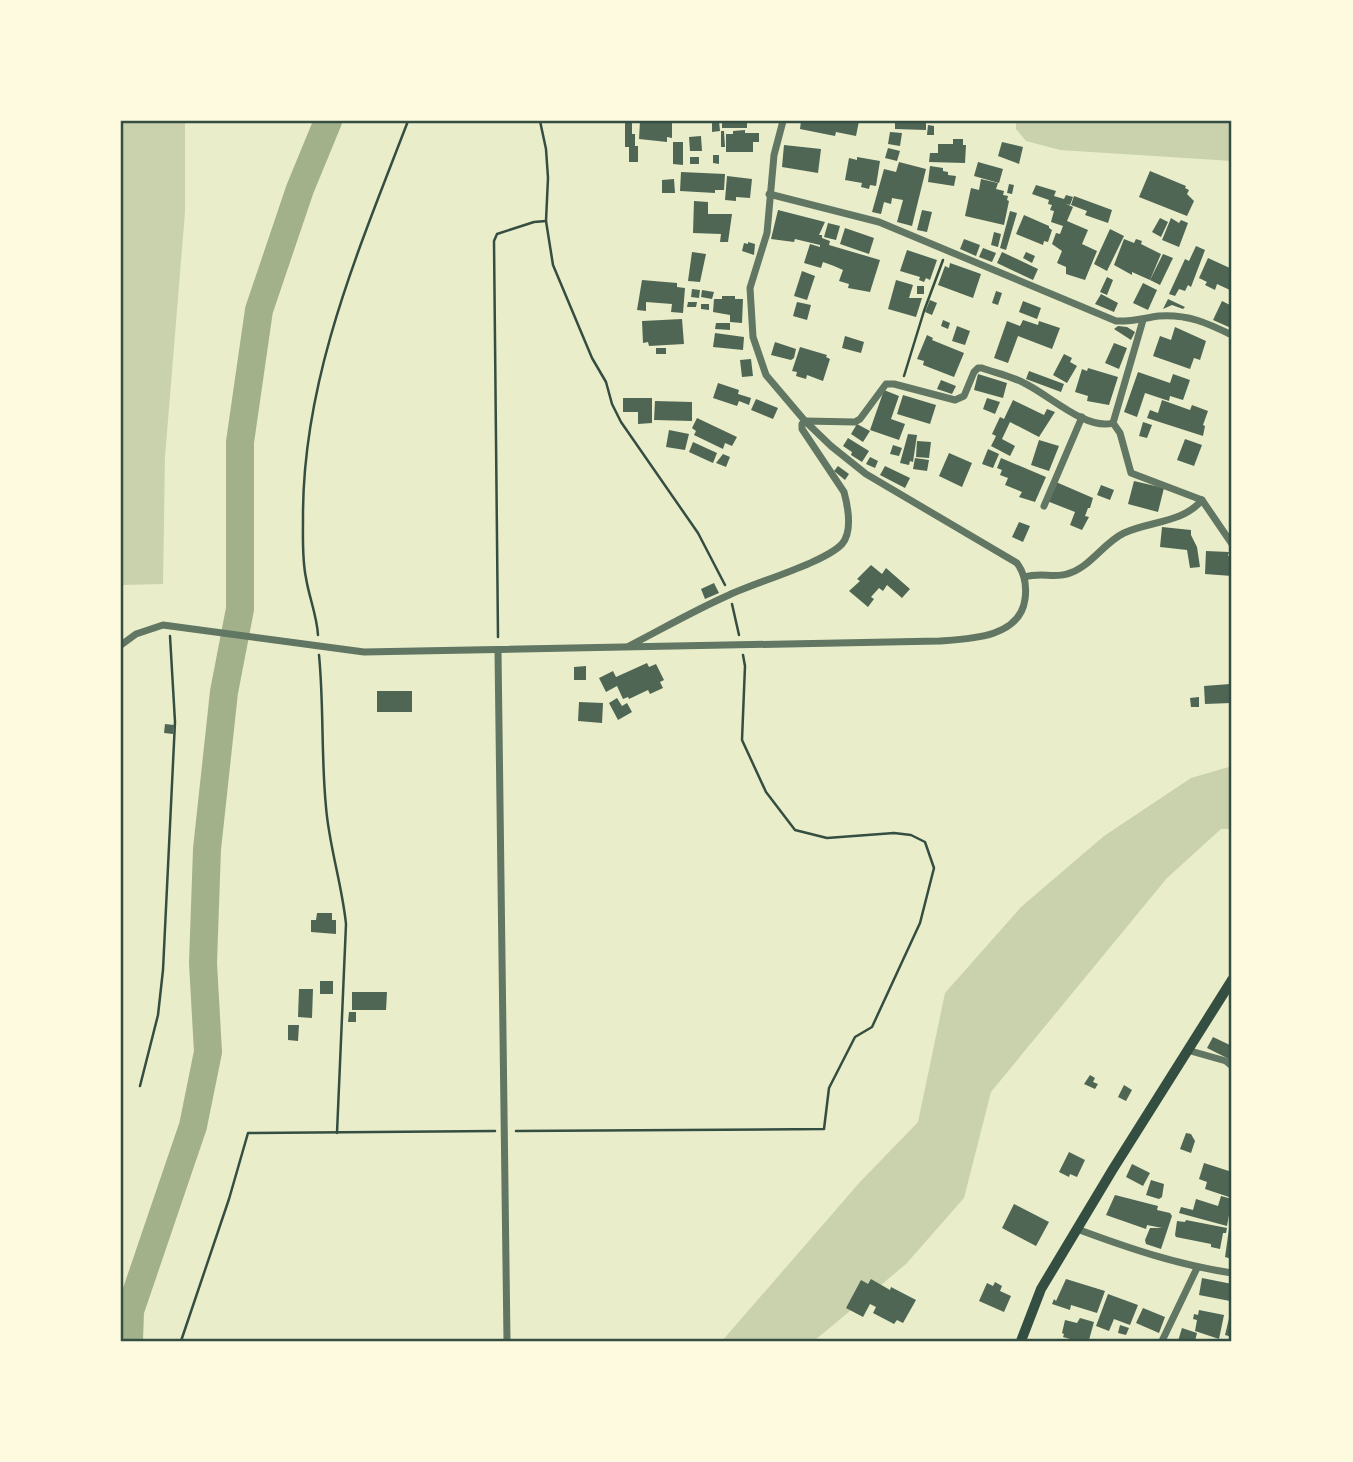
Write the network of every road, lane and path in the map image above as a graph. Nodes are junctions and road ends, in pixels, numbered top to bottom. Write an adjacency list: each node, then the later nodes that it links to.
1 (408, 121): 20 (path)
2 (540, 121): 5 (path)
3 (783, 121): 4 (street)
4 (769, 194): 6 (street); 11 (street)
5 (546, 221): 17 (path); 23 (path)
6 (947, 250): 7 (street); 9 (path)
7 (1143, 320): 8 (street); 12 (street)
8 (1232, 335)
9 (901, 386): 10 (street); 11 (street)
10 (1082, 417): 12 (street); 14 (street)
11 (805, 421): 16 (street); 17 (street)
12 (1113, 423): 13 (street)
13 (1202, 500): 15 (street); 16 (street)
14 (1044, 506)
15 (1232, 544)
16 (1025, 577): 21 (street)
17 (730, 595): 21 (path); 22 (street)
18 (172, 626): 19 (street); 20 (street); 27 (path)
19 (121, 645)
20 (315, 645): 23 (street); 29 (path)
21 (741, 646): 22 (street); 28 (path)
22 (625, 648): 23 (street)
23 (498, 651): 28 (street)
24 (1232, 980): 25 (main road)
25 (1187, 1050): 26 (street); 30 (main road)
26 (1232, 1066)
27 (140, 1086)
28 (505, 1131): 29 (path); 34 (street)
29 (337, 1133): 33 (path)
30 (1077, 1229): 31 (street); 35 (main road)
31 (1198, 1268): 32 (street); 36 (street)
32 (1232, 1273)
33 (181, 1341)
34 (507, 1341)
35 (1021, 1341)
36 (1162, 1341)

